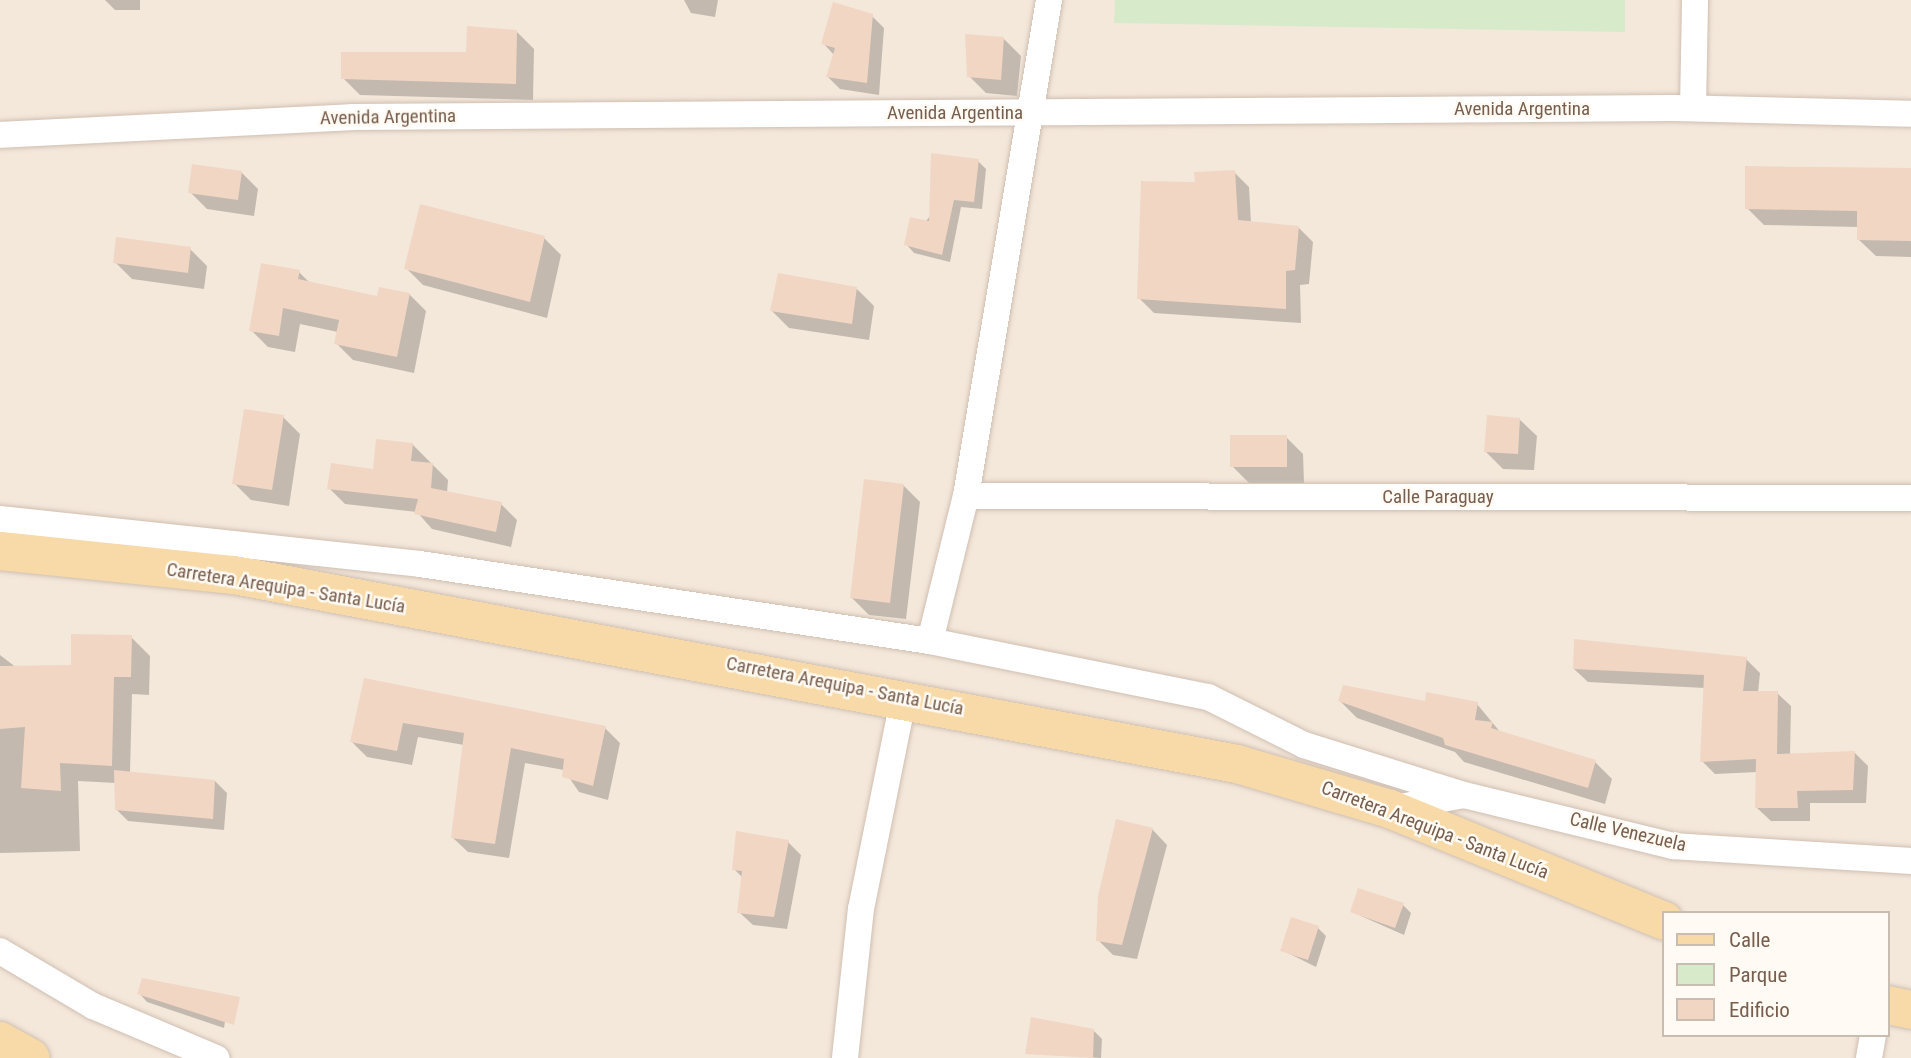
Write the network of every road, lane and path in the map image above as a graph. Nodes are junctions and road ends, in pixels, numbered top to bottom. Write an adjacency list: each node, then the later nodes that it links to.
1 (1049, 0): 4 (street)
2 (1695, 0): 3 (street)
3 (1693, 108): 4 (street, Avenida Argentina); 5 (street, Avenida Argentina)
4 (1028, 112): 6 (street, Avenida Argentina); 7 (street)
5 (1911, 114)
6 (0, 135)
7 (965, 496): 8 (street, Calle Paraguay); 11 (street)
8 (1911, 498)
9 (0, 519): 11 (street)
10 (0, 551): 12 (main road, Carretera Arequipa - Santa Lucía)
11 (930, 641): 13 (street)
12 (904, 696): 14 (main road, Carretera Arequipa - Santa Lucía); 24 (street)
13 (1464, 794): 14 (street, Calle Venezuela); 15 (street, Calle Venezuela)
14 (1390, 809): 16 (main road, Carretera Arequipa - Santa Lucía)
15 (1911, 862)
16 (1662, 919)
17 (0, 951): 23 (street)
18 (1890, 1005): 19 (main road)
19 (1911, 1010)
20 (1873, 1037): 25 (street)
21 (0, 1041): 22 (main road)
22 (31, 1058)
23 (216, 1058)
24 (845, 1058)
25 (1869, 1058)

